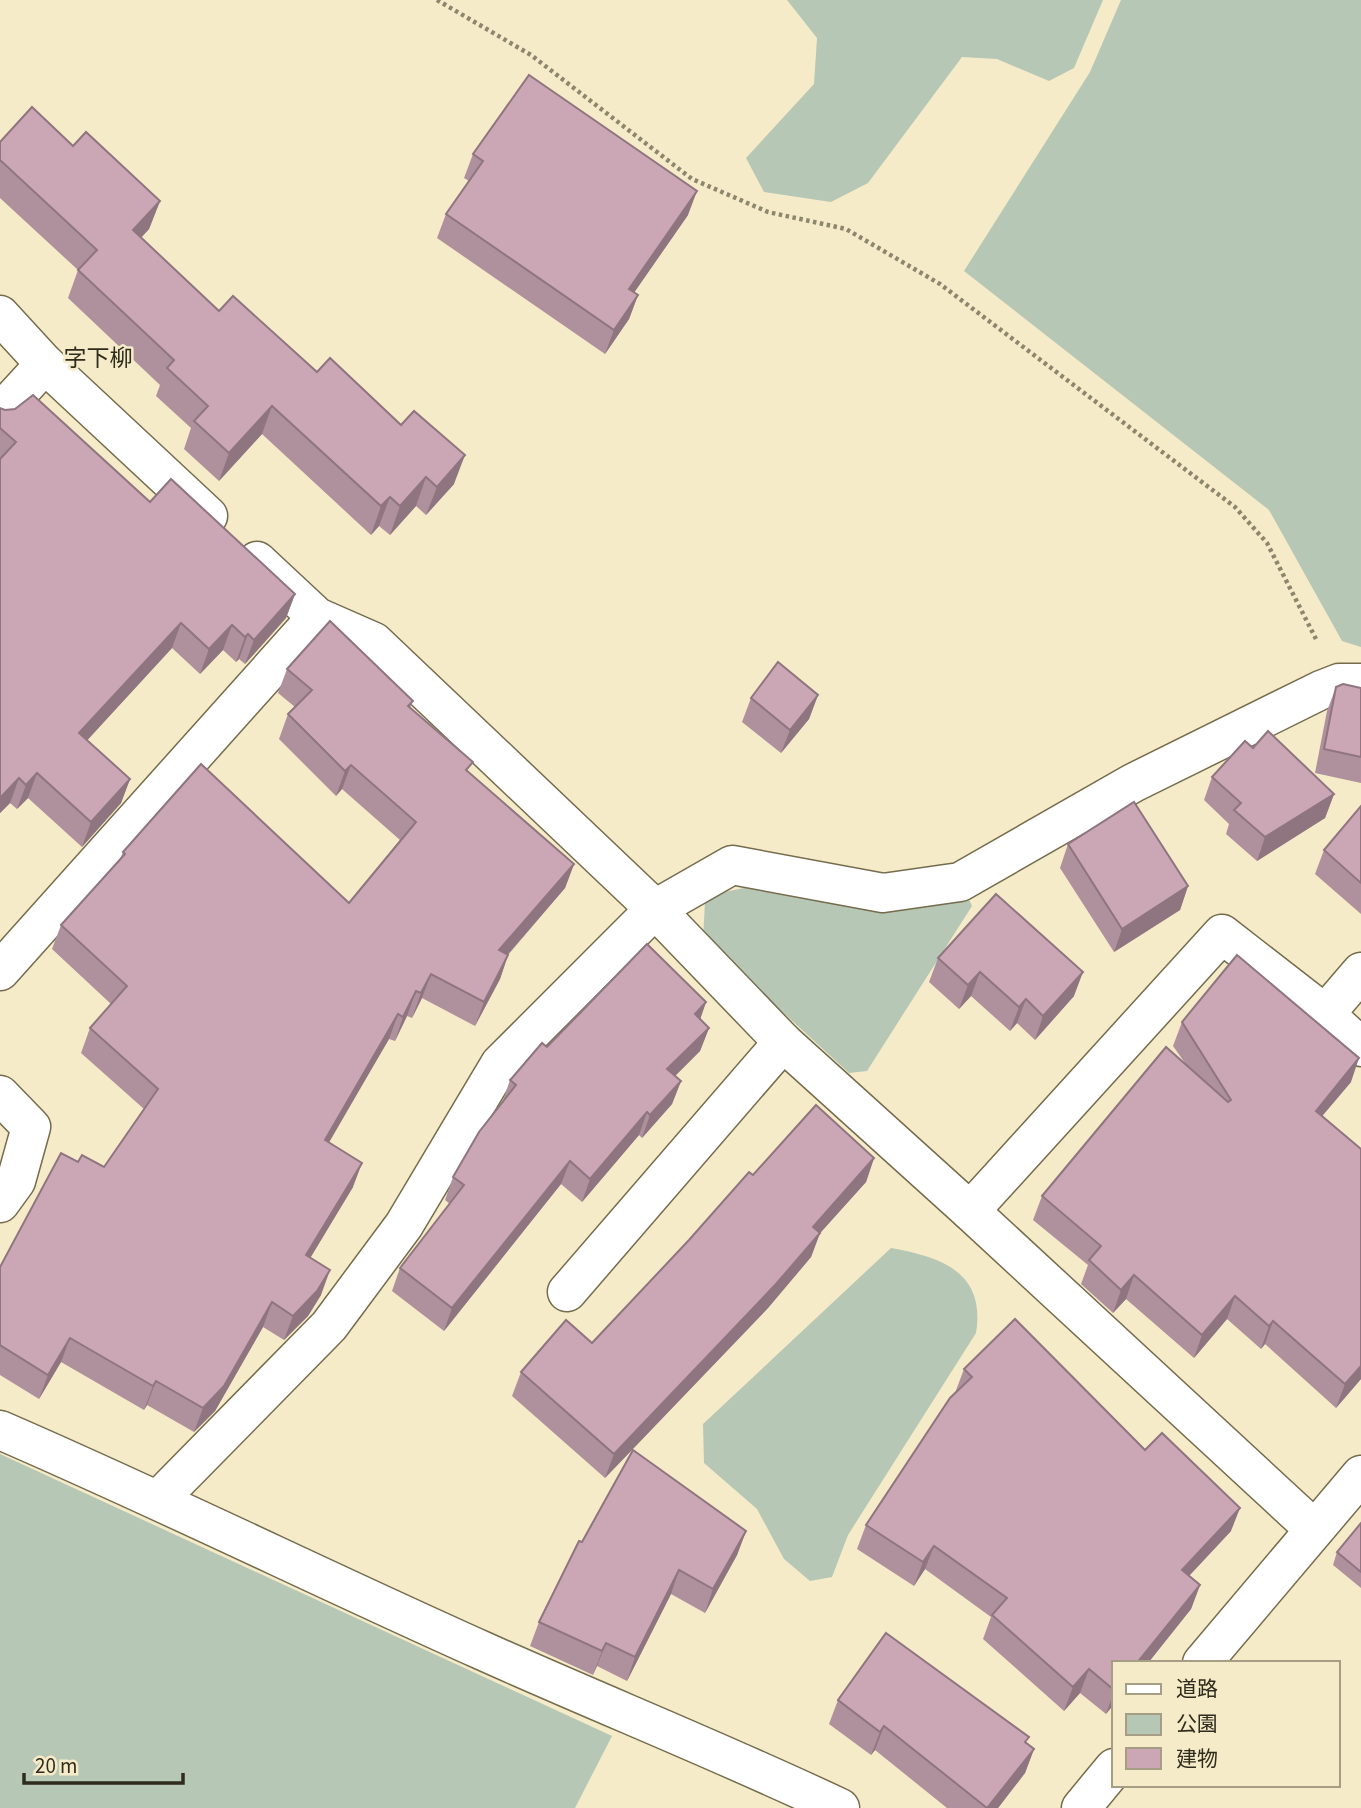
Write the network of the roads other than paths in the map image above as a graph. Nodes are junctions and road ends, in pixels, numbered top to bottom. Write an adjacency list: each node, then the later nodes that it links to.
1 (0, 315): 2 (street)
2 (45, 364): 3 (street); 4 (street)
3 (0, 413)
4 (317, 617): 6 (street); 7 (street)
5 (1350, 683): 6 (street)
6 (655, 909): 10 (street); 18 (street)
7 (0, 971)
8 (1361, 972): 9 (street)
9 (1325, 1014): 11 (street); 14 (street)
10 (783, 1042): 14 (street); 15 (street)
11 (1361, 1047)
12 (0, 1096): 13 (street)
13 (0, 1203)
14 (970, 1210): 19 (street)
15 (567, 1292)
16 (0, 1430): 18 (street)
17 (1361, 1475): 19 (street)
18 (159, 1499): 22 (street)
19 (1314, 1529): 20 (street)
20 (1204, 1661)
21 (1112, 1771): 23 (street)
22 (840, 1808)
23 (1081, 1808)

